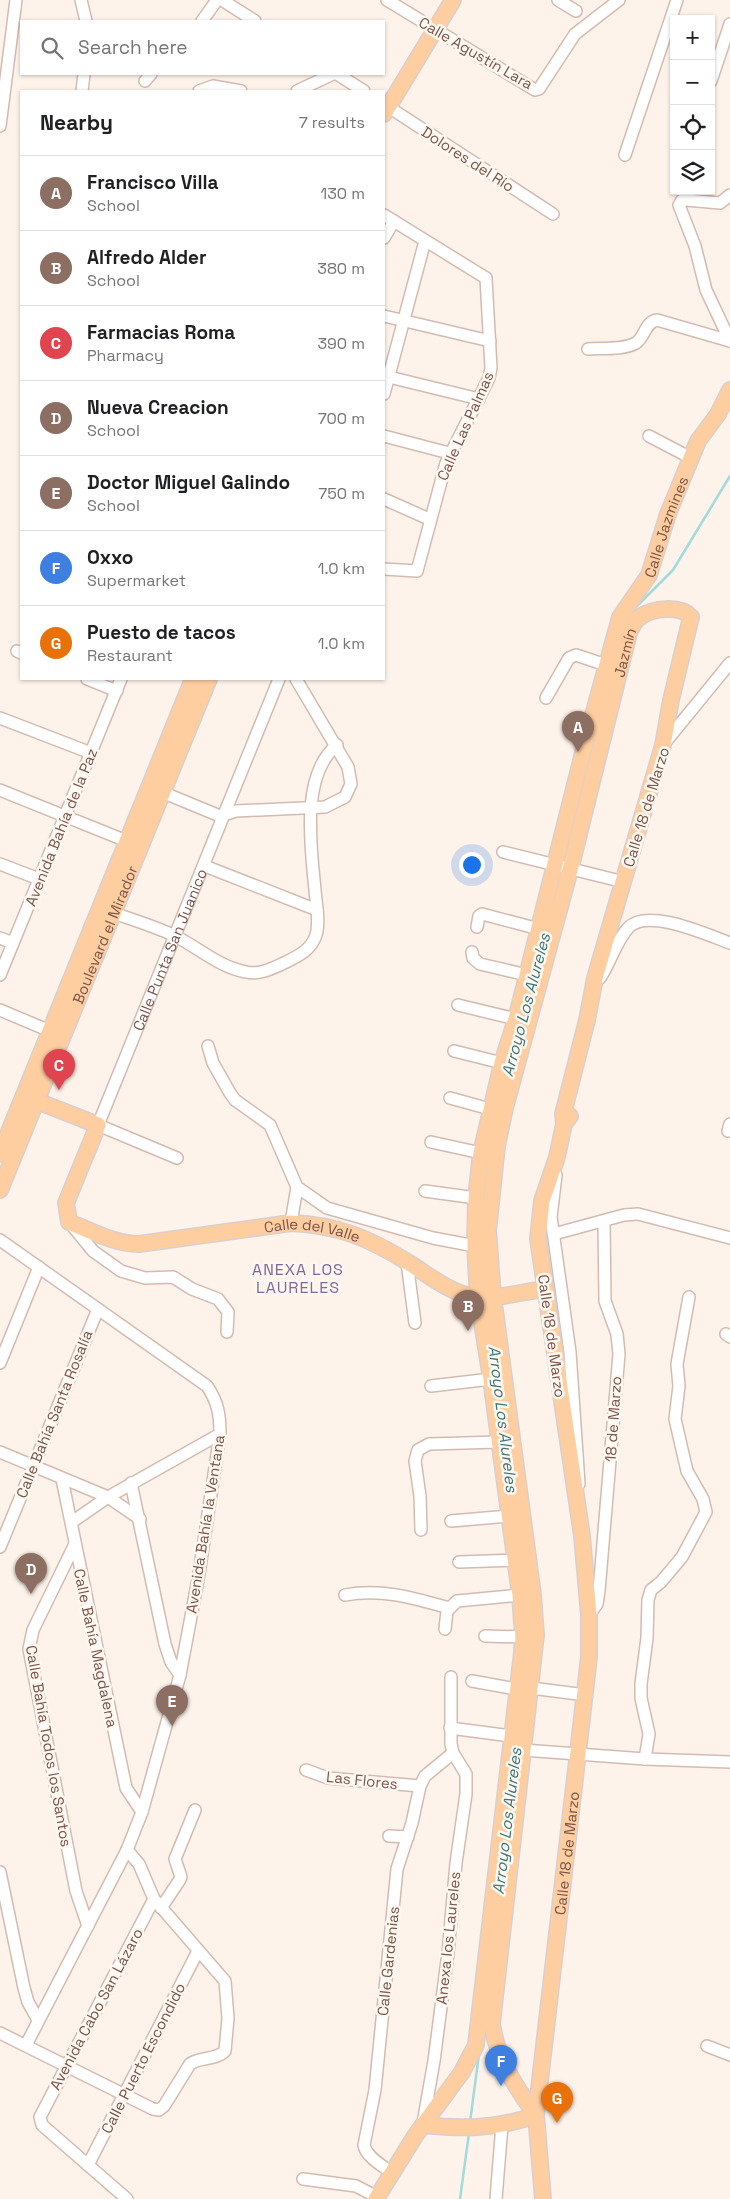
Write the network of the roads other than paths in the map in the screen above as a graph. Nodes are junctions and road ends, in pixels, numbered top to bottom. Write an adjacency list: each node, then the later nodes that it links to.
1 (16, 0): 26 (street)
2 (81, 0): 11 (street)
3 (217, 0): 12 (street)
4 (222, 0): 13 (street)
5 (387, 0): 15 (street, Calle Agustín Lara)
6 (453, 0): 15 (main road)
7 (558, 0): 10 (street)
8 (619, 0): 15 (street, Calle Agustín Lara)
9 (677, 0): 27 (street)
10 (576, 12)
11 (86, 20)
12 (203, 20)
13 (253, 20)
14 (730, 24): 16 (street)
15 (434, 30): 25 (main road)
16 (715, 69)
17 (84, 75): 20 (street)
18 (331, 75): 23 (street)
19 (339, 75): 24 (street)
20 (82, 90)
21 (202, 90): 22 (street)
22 (235, 90)
23 (299, 90)
24 (362, 90)
25 (385, 108): 29 (street, Dolores del Río)
26 (0, 126)
27 (625, 155)
28 (730, 195): 37 (street)
29 (553, 214)
30 (385, 216): 31 (street)
31 (394, 221): 32 (street); 33 (street)
32 (385, 236)
33 (425, 241): 35 (street); 36 (street, Calle Las Palmas)
34 (385, 316): 35 (street)
35 (402, 320): 36 (street); 39 (street)
36 (490, 341): 42 (street, Calle Las Palmas)
37 (730, 341): 38 (street)
38 (588, 349)
39 (389, 377): 41 (street); 42 (street)
40 (730, 390): 46 (main road, Calle Jazmines)
41 (385, 391)
42 (479, 399): 45 (street, Calle Las Palmas)
43 (385, 436): 45 (street)
44 (649, 436): 46 (street)
45 (450, 453): 48 (street, Calle Las Palmas)
46 (691, 458): 51 (main road, Calle Jazmines)
47 (385, 499): 48 (street)
48 (429, 519): 49 (street, Calle Las Palmas)
49 (385, 568)
50 (730, 663): 52 (street, Calle 18 de Marzo)
51 (606, 666): 60 (street); 74 (main road, Calle Jazmines)
52 (726, 676): 63 (street, Calle 18 de Marzo)
53 (90, 680): 59 (street)
54 (122, 680): 59 (street, Avenida Bahía de la Paz)
55 (193, 680): 66 (main road, Boulevard el Mirador)
56 (209, 680): 66 (main road, Boulevard el Mirador)
57 (276, 680): 68 (street, Calle Punta San Juanico)
58 (297, 680): 62 (street)
59 (117, 691): 64 (street, Avenida Bahía de la Paz)
60 (546, 698)
61 (0, 718): 64 (street)
62 (337, 745): 67 (street); 67 (street)
63 (663, 745): 74 (main road, Jazmín); 76 (main road, Calle 18 de Marzo)
64 (91, 753): 69 (street, Avenida Bahía de la Paz)
65 (0, 790): 69 (street)
66 (156, 790): 68 (street); 70 (main road, Boulevard el Mirador)
67 (311, 808): 68 (street); 78 (street)
68 (225, 814): 73 (street, Calle Punta San Juanico)
69 (65, 816): 70 (street); 75 (street, Avenida Bahía de la Paz)
70 (134, 844): 77 (main road, Boulevard el Mirador)
71 (503, 852): 74 (street)
72 (0, 864): 75 (street)
73 (205, 866): 78 (street); 81 (street, Calle Punta San Juanico)
74 (562, 868): 76 (street); 80 (main road); 119 (main road)
75 (39, 879): 83 (street, Avenida Bahía de la Paz)
76 (624, 882): 88 (main road, Calle 18 de Marzo)
77 (106, 910): 81 (street); 92 (main road, Boulevard el Mirador)
78 (317, 910): 81 (street)
79 (477, 927): 80 (street)
80 (539, 929): 87 (main road)
81 (175, 936): 99 (street, Calle Punta San Juanico)
82 (0, 938): 83 (street)
83 (13, 943): 86 (street, Avenida Bahía de la Paz)
84 (730, 943): 88 (street)
85 (474, 957): 87 (street)
86 (0, 975)
87 (527, 975): 91 (main road)
88 (598, 975): 104 (main road, Calle 18 de Marzo)
89 (458, 1004): 91 (street)
90 (0, 1010): 92 (street)
91 (516, 1019): 95 (main road)
92 (57, 1034): 96 (main road, Boulevard el Mirador)
93 (208, 1046): 105 (street)
94 (454, 1052): 95 (street)
95 (502, 1063): 98 (main road)
96 (30, 1098): 99 (main road); 102 (main road, Boulevard el Mirador); 106 (main road, Boulevard el Mirador)
97 (450, 1098): 98 (street)
98 (490, 1109): 101 (main road)
99 (98, 1125): 103 (street); 109 (main road, Calle Punta San Juanico)
100 (431, 1142): 101 (street)
101 (481, 1153): 108 (main road)
102 (0, 1154)
103 (177, 1158)
104 (554, 1166): 112 (street, Calle 18 de Marzo); 118 (main road, Calle 18 de Marzo)
105 (297, 1187): 111 (street); 115 (street)
106 (0, 1190)
107 (425, 1191): 108 (street)
108 (476, 1198): 115 (main road)
109 (69, 1222): 111 (main road, Calle del Valle); 123 (street)
110 (604, 1222): 112 (street); 113 (street); 147 (street, 18 de Marzo)
111 (291, 1223): 116 (main road, Calle del Valle)
112 (554, 1234): 134 (street, Calle 18 de Marzo)
113 (730, 1238)
114 (0, 1240): 117 (street, Avenida Bahía la Ventana)
115 (475, 1246): 119 (main road)
116 (407, 1262): 119 (main road, Calle del Valle); 122 (street)
117 (38, 1267): 121 (street, Avenida Bahía la Ventana); 124 (street)
118 (544, 1289): 119 (main road, Calle del Valle); 134 (main road, Calle 18 de Marzo)
119 (486, 1297): 125 (main road); 154 (main road)
120 (689, 1297): 161 (street)
121 (98, 1309): 127 (street, Avenida Bahía la Ventana); 130 (street, Calle Bahía Santa Rosalía)
122 (415, 1323)
123 (227, 1332)
124 (0, 1363)
125 (491, 1379): 126 (street); 128 (main road)
126 (431, 1386)
127 (220, 1434): 132 (street); 151 (street, Avenida Bahía la Ventana)
128 (499, 1442): 135 (main road); 139 (street)
129 (0, 1452): 130 (street)
130 (33, 1465): 131 (street); 141 (street, Calle Bahía Santa Rosalía)
131 (62, 1479): 133 (street); 138 (street, Calle Bahía Magdalena)
132 (131, 1483): 133 (street); 136 (street)
133 (108, 1497): 136 (street); 138 (street)
134 (577, 1508): 147 (main road, Calle 18 de Marzo)
135 (510, 1516): 137 (street); 142 (main road)
136 (140, 1519): 151 (street)
137 (451, 1521)
138 (72, 1522): 140 (street, Calle Bahía Magdalena)
139 (421, 1530)
140 (75, 1544): 166 (street, Calle Bahía Magdalena); 172 (street, Calle Bahía Todos los Santos)
141 (0, 1547)
142 (515, 1560): 143 (street); 144 (main road)
143 (460, 1562)
144 (520, 1594): 146 (street); 150 (main road)
145 (345, 1595): 146 (street)
146 (449, 1608): 148 (street)
147 (589, 1615): 155 (main road, Calle 18 de Marzo)
148 (445, 1629)
149 (485, 1636): 150 (street)
150 (523, 1637): 154 (main road)
151 (180, 1675): 166 (street, Avenida Bahía la Ventana)
152 (451, 1677): 156 (street)
153 (472, 1681): 154 (street)
154 (524, 1689): 155 (street); 157 (main road); 158 (main road)
155 (586, 1695): 160 (main road, Calle 18 de Marzo)
156 (450, 1728): 157 (street); 159 (street)
157 (511, 1736): 183 (main road)
158 (523, 1750): 160 (street); 181 (main road)
159 (453, 1753): 164 (street, Calle Gardenias); 183 (street, Anexa los Laureles)
160 (577, 1755): 161 (street); 181 (main road, Calle 18 de Marzo)
161 (645, 1759): 162 (street)
162 (730, 1762)
163 (306, 1770): 164 (street, Las Flores)
164 (420, 1786): 168 (street, Calle Gardenias)
165 (195, 1810): 171 (street, Avenida Cabo San Lázaro)
166 (142, 1812): 169 (street, Avenida Bahía la Ventana)
167 (389, 1836): 168 (street)
168 (408, 1837): 185 (street, Calle Gardenias)
169 (126, 1850): 171 (street); 172 (street, Avenida Bahía la Ventana)
170 (0, 1872): 174 (street)
171 (158, 1903): 173 (street); 179 (street, Avenida Cabo San Lázaro)
172 (88, 1926): 174 (street, Avenida Bahía la Ventana)
173 (198, 1951): 180 (street, Calle Puerto Escondido); 180 (street)
174 (38, 2020): 176 (street, Avenida Bahía la Ventana)
175 (0, 2033): 176 (street)
176 (26, 2045): 179 (street)
177 (707, 2046): 178 (street)
178 (730, 2055)
179 (66, 2065): 180 (street); 184 (street, Avenida Cabo San Lázaro)
180 (125, 2096): 184 (street, Calle Puerto Escondido)
181 (536, 2115): 182 (main road); 190 (main road, Calle 18 de Marzo)
182 (502, 2124): 183 (main road); 189 (street)
183 (423, 2125): 185 (main road)
184 (88, 2165): 188 (street)
185 (392, 2173): 187 (main road)
186 (303, 2179): 187 (street)
187 (376, 2198)
188 (127, 2199)
189 (496, 2199)
190 (543, 2199)

